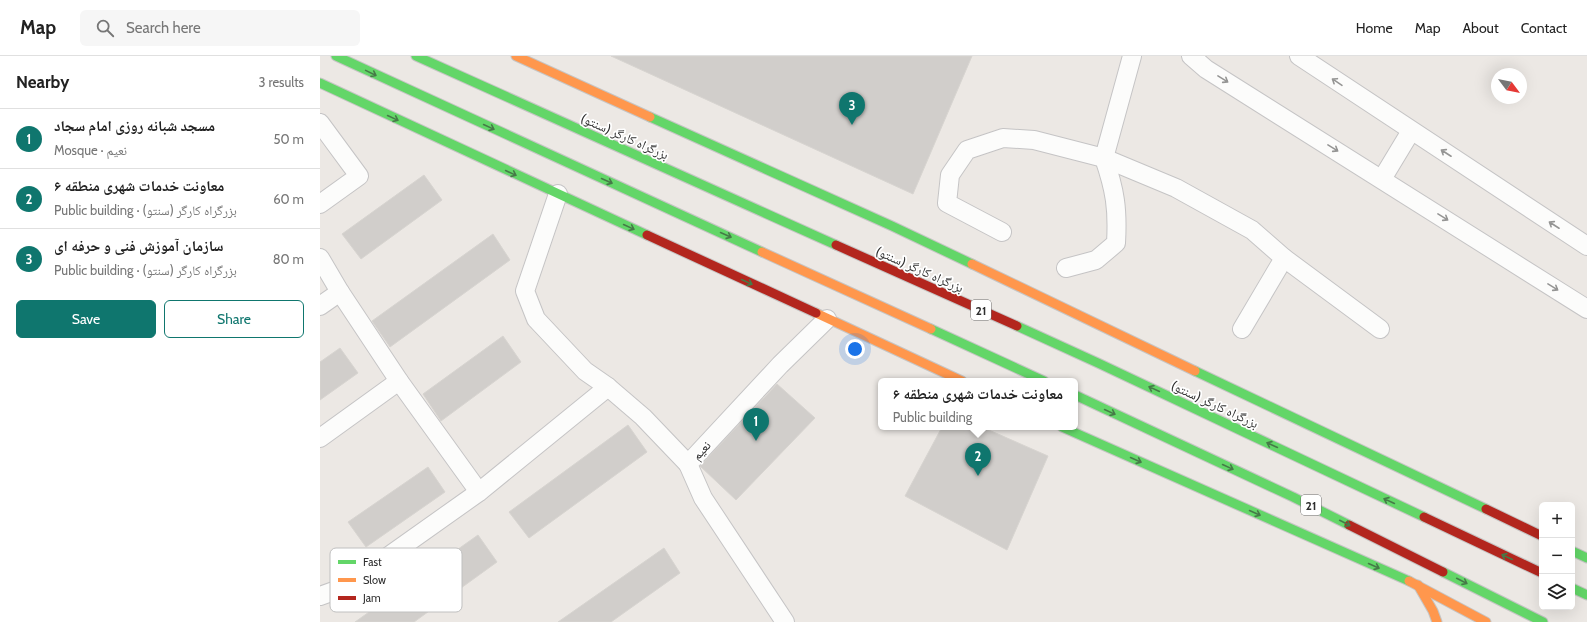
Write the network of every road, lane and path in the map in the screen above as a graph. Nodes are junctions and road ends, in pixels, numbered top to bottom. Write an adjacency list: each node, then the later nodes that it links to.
1 (336, 56): 26 (main road, one-way to 26)
2 (416, 56): 38 (main road, بزرگراه کارگر (سنتو) / 21, one-way to 2)
3 (516, 56): 34 (main road)
4 (1132, 56): 10 (street)
5 (1192, 56): 11 (street, one-way to 11)
6 (1299, 56): 9 (street, one-way to 6)
7 (320, 84): 12 (main road, one-way to 12)
8 (320, 123): 13 (street)
9 (1411, 131): 11 (street); 15 (street, one-way to 9)
10 (1104, 158): 14 (street); 17 (street); 18 (street)
11 (1382, 179): 21 (street, one-way to 21)
12 (558, 194): 22 (main road, one-way to 22); 28 (street)
13 (320, 204)
14 (1002, 232)
15 (1584, 237)
16 (320, 258): 19 (street)
17 (1284, 258): 23 (street); 24 (street)
18 (1066, 268)
19 (340, 292): 20 (street); 27 (street)
20 (320, 306)
21 (1587, 308)
22 (826, 319): 25 (main road); 32 (street, نعیم)
23 (1242, 328)
24 (1380, 329)
25 (955, 378)
26 (1037, 378)
27 (400, 381): 31 (street); 33 (street)
28 (608, 387): 32 (street); 33 (street)
29 (1078, 396): 47 (main road, 21, one-way to 47)
30 (1069, 430): 39 (main road, one-way to 39)
31 (320, 438)
32 (688, 464): 44 (street, نعیم)
33 (479, 492): 35 (street)
34 (1539, 535)
35 (400, 548)
36 (1575, 552): 37 (main road)
37 (1587, 558)
38 (1539, 572)
39 (1418, 585): 45 (main road); 46 (main road)
40 (1575, 589): 42 (main road)
41 (330, 592): 43 (street)
42 (1587, 595)
43 (320, 596)
44 (785, 622)
45 (1437, 622)
46 (1486, 622)
47 (1543, 622)

